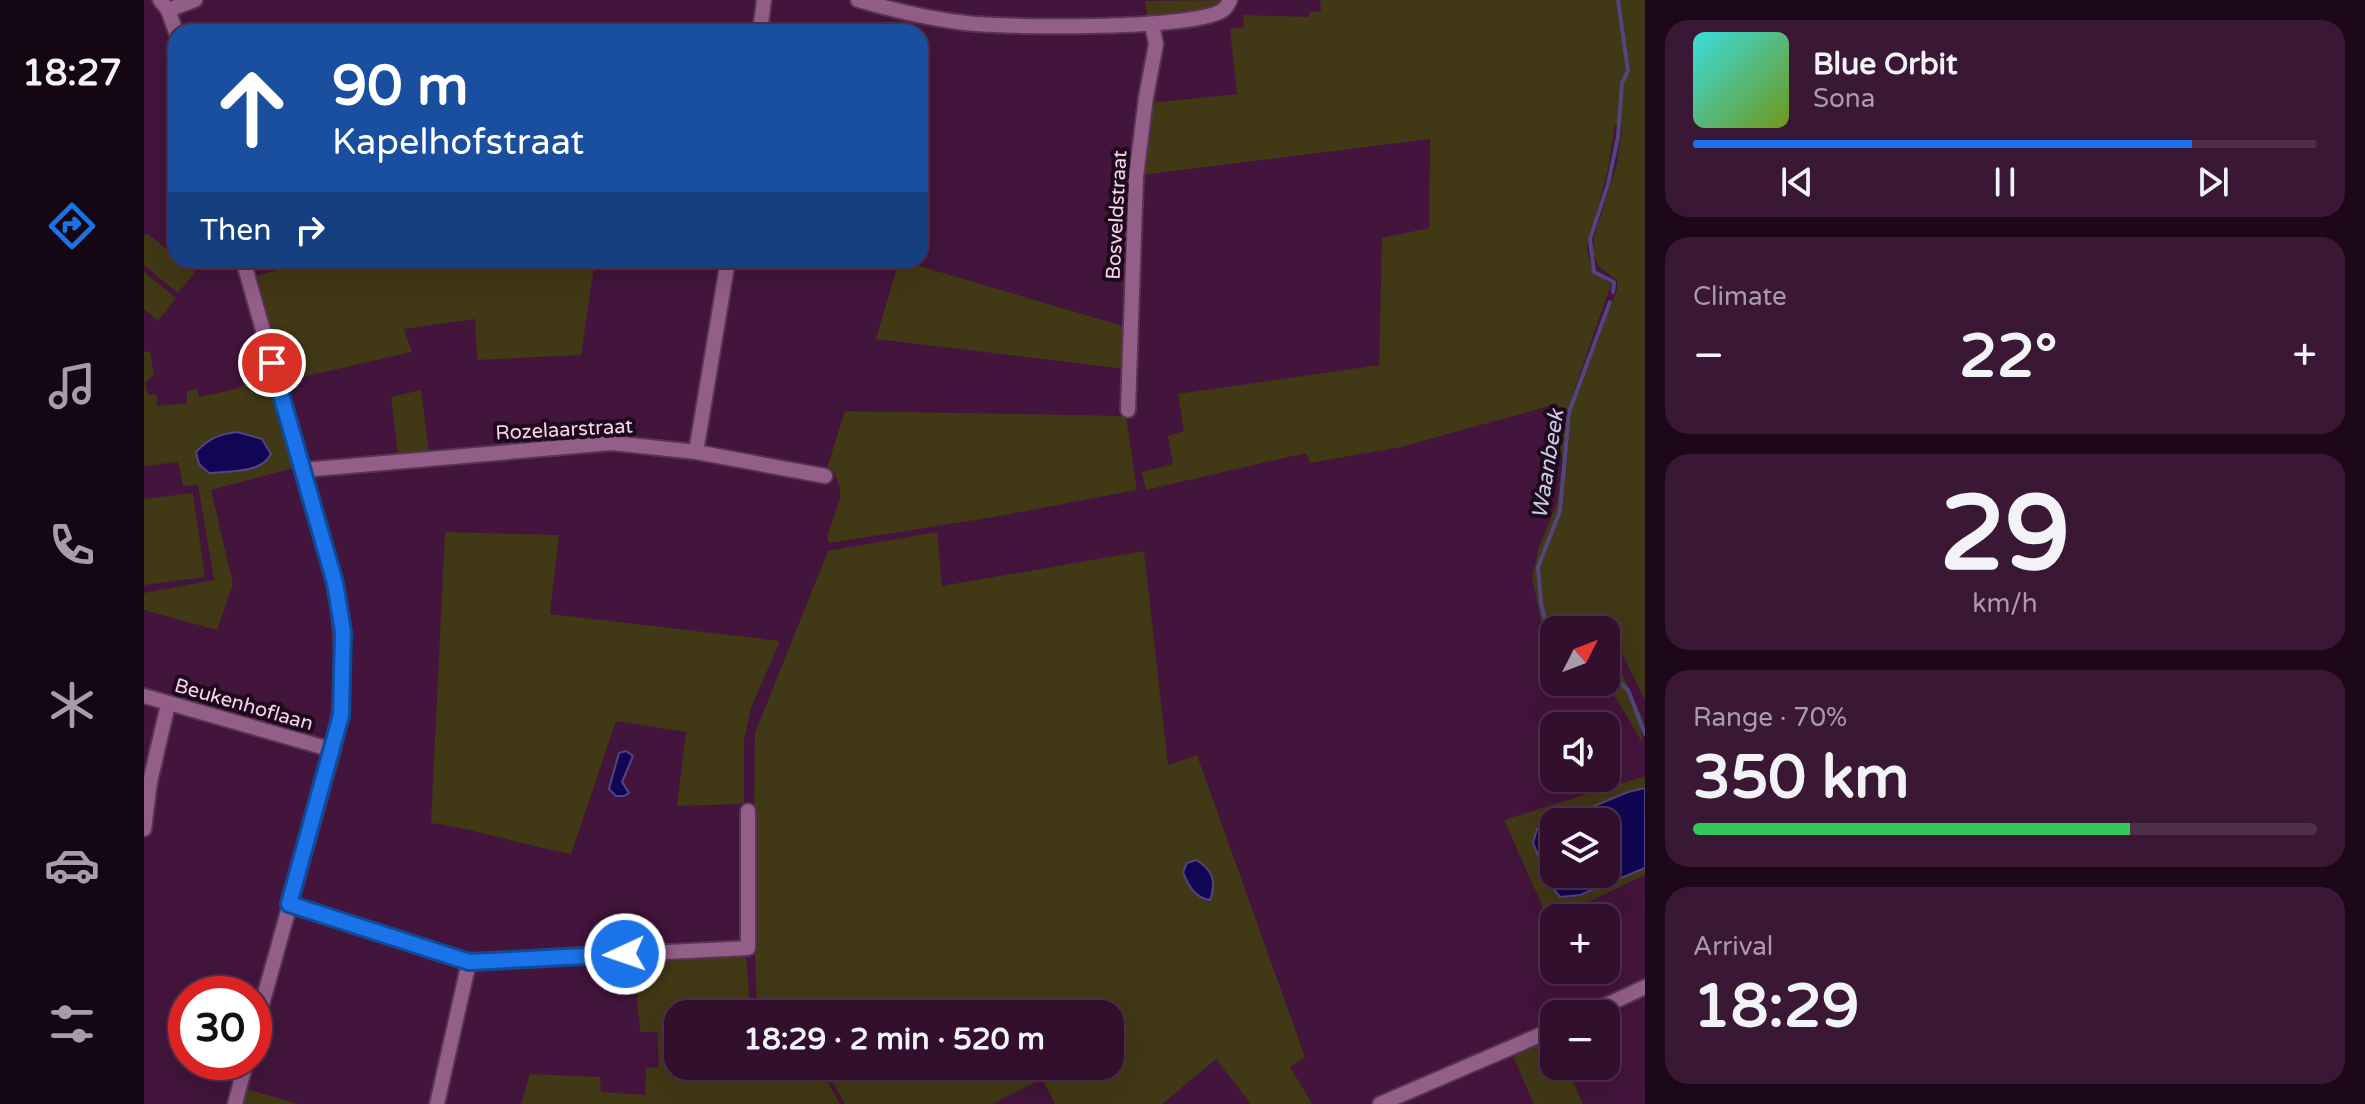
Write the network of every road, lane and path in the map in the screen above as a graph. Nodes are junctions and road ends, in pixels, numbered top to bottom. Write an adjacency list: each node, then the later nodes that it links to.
1 (195, 0): 5 (street)
2 (764, 0): 7 (street)
3 (858, 0): 8 (street)
4 (1230, 0): 8 (street)
5 (164, 5): 6 (street)
6 (172, 24)
7 (761, 24)
8 (1152, 25): 11 (street, Bosveldstraat)
9 (245, 268): 13 (street)
10 (727, 268): 12 (street)
11 (1128, 410)
12 (696, 452): 13 (street, Rozelaarstraat); 14 (street, Rozelaarstraat)
13 (303, 470): 17 (street)
14 (825, 476)
15 (144, 696): 16 (street, Beukenhoflaan)
16 (168, 704): 17 (street, Beukenhoflaan); 19 (street)
17 (333, 750): 20 (street)
18 (748, 811): 21 (street)
19 (144, 829)
20 (289, 904): 21 (street); 22 (street)
21 (469, 962): 29 (street)
22 (269, 976)
23 (1645, 987): 24 (street)
24 (1617, 1000)
25 (1540, 1035): 27 (street)
26 (241, 1080): 28 (street)
27 (1390, 1102)
28 (235, 1104)
29 (437, 1104)

